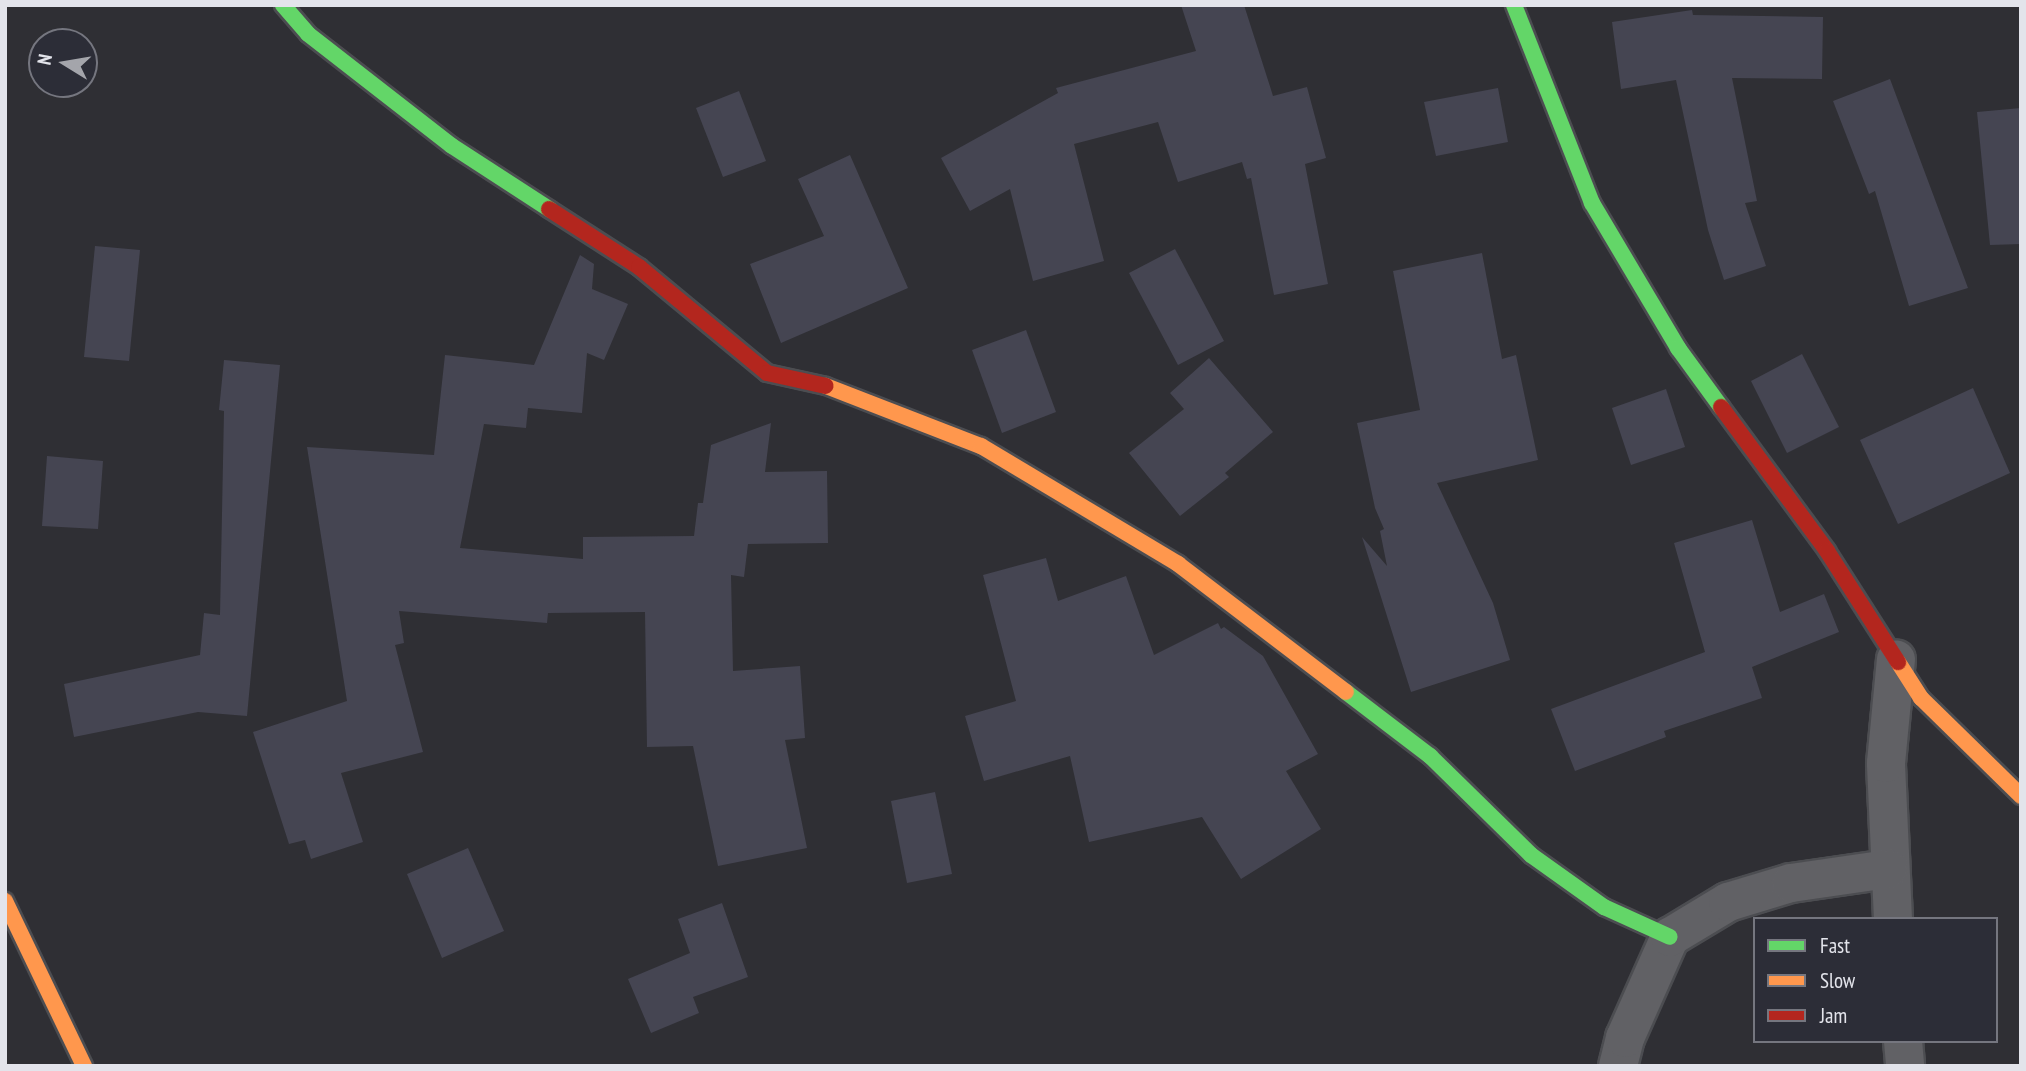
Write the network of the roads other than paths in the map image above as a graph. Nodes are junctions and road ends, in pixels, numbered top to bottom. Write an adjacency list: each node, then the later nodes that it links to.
1 (283, 5): 8 (street)
2 (1514, 5): 3 (street)
3 (1896, 659): 4 (street); 5 (street)
4 (2021, 796)
5 (1888, 869): 7 (street); 8 (street)
6 (5, 901): 10 (street)
7 (1893, 917)
8 (1670, 937): 11 (street)
9 (1903, 1043): 12 (street)
10 (84, 1066)
11 (1618, 1066)
12 (1905, 1066)

